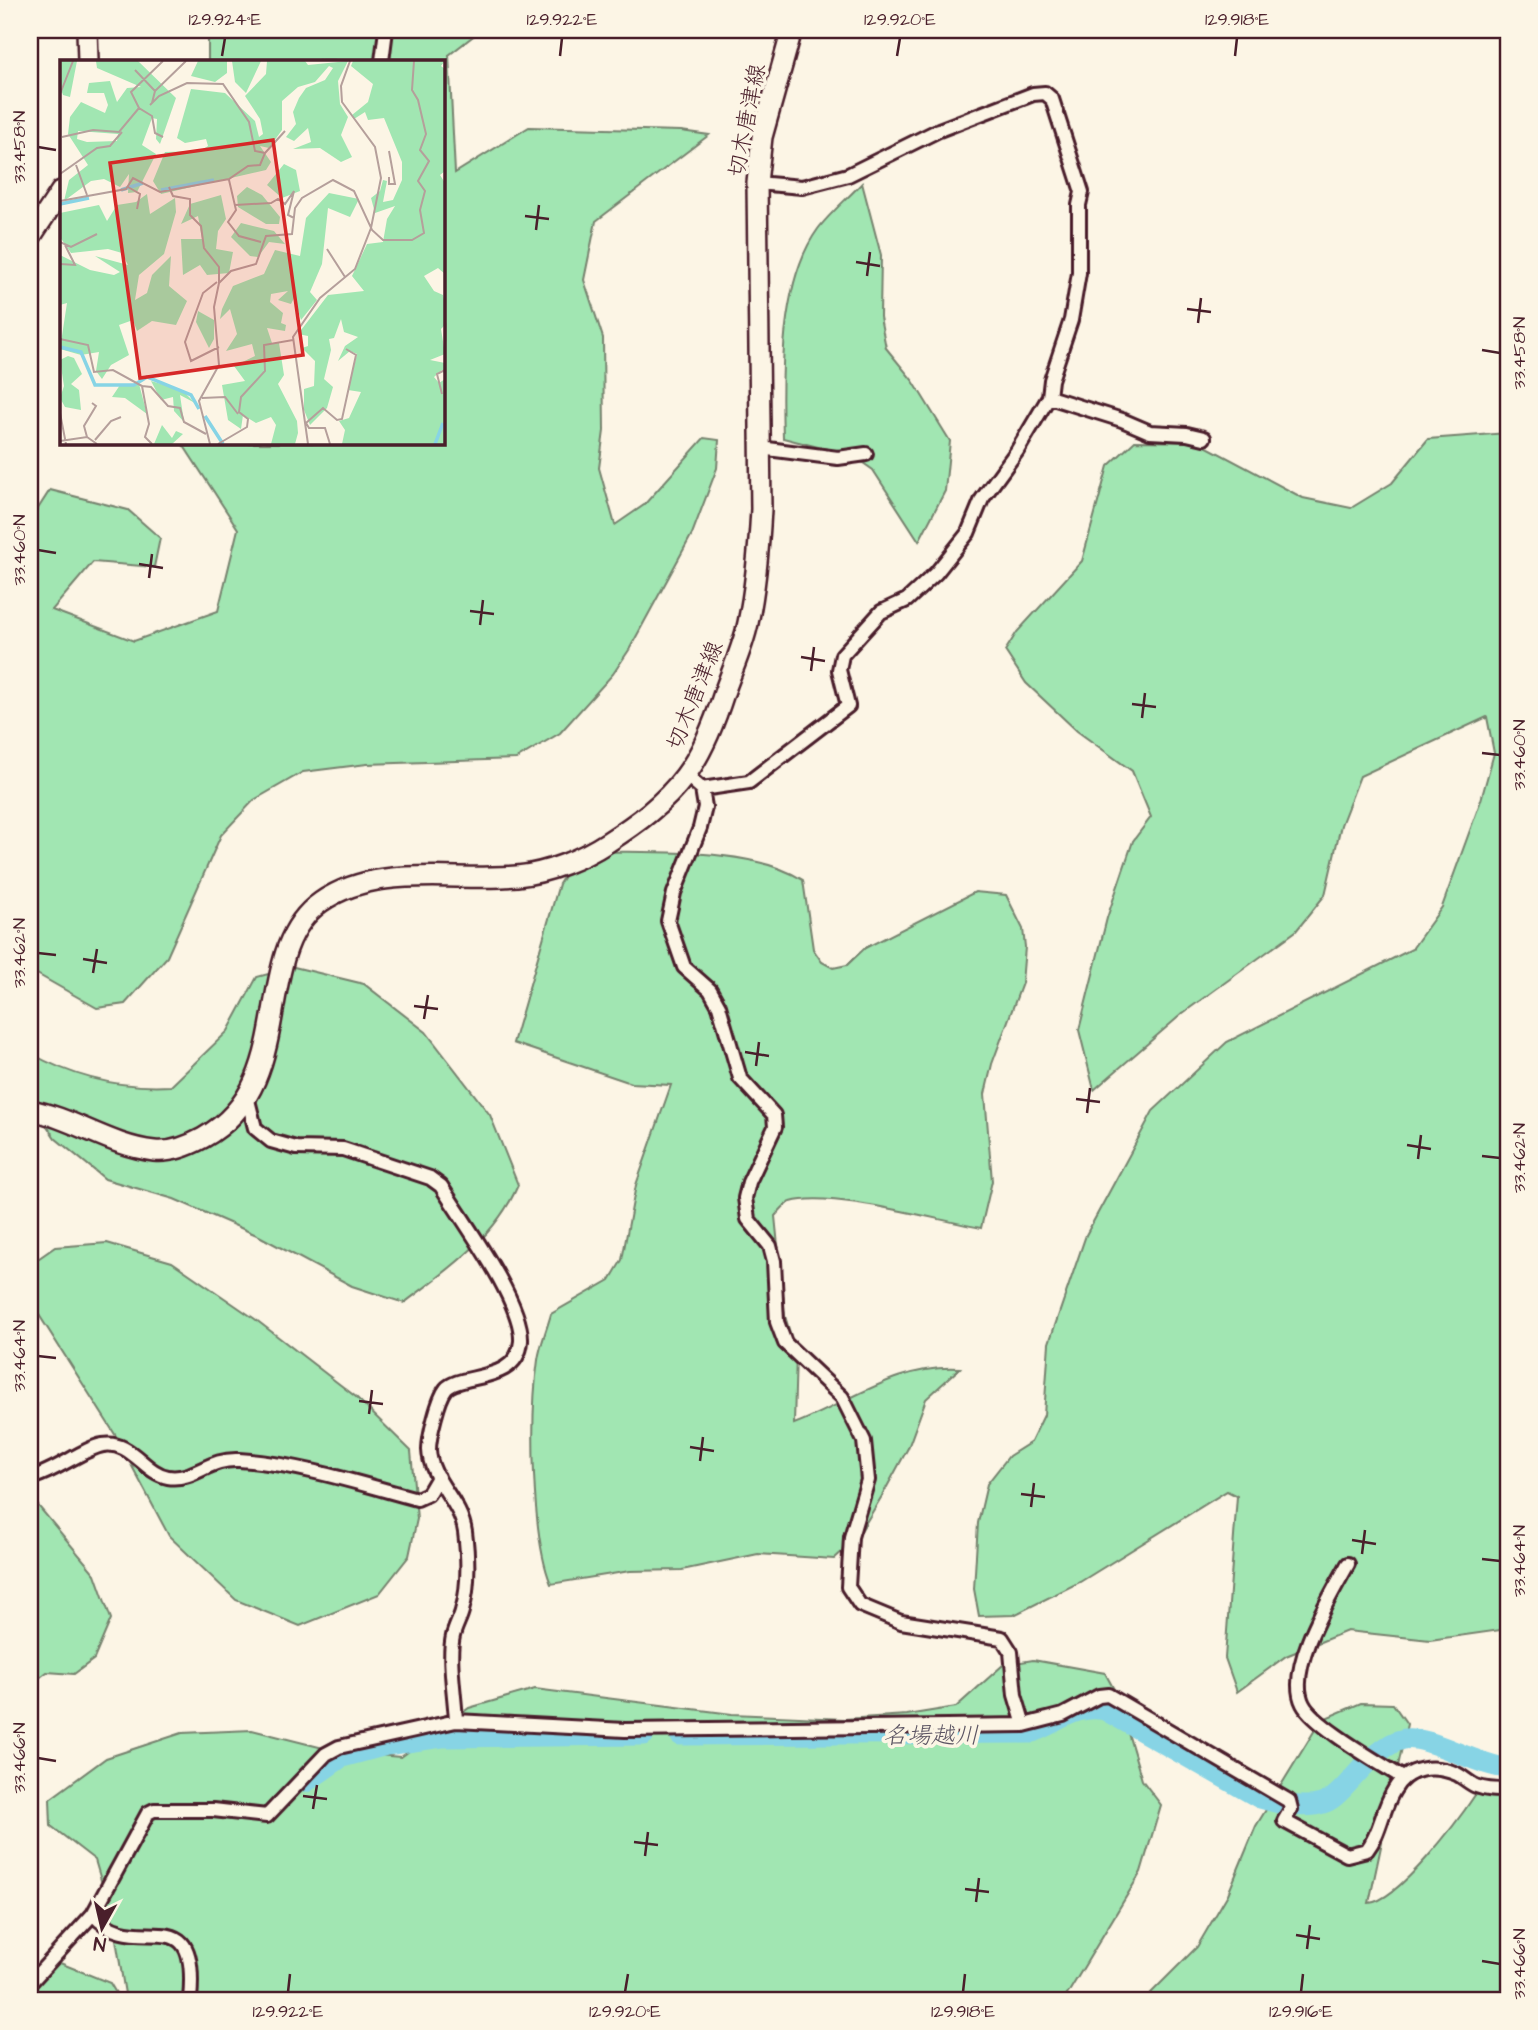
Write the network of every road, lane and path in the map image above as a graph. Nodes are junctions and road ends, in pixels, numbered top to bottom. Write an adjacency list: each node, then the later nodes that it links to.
1 (87, 30): 4 (main road)
2 (386, 30): 5 (street)
3 (792, 30): 6 (main road, 切木唐津線)
4 (88, 60)
5 (382, 60)
6 (757, 183): 9 (street); 11 (main road, 切木唐津線)
7 (60, 193): 8 (main road)
8 (30, 238)
9 (1049, 397): 10 (street); 14 (street)
10 (1204, 438)
11 (760, 448): 12 (street); 13 (main road, 切木唐津線)
12 (866, 454)
13 (686, 775): 14 (street); 15 (main road, 切木唐津線)
14 (702, 789): 21 (street)
15 (248, 1100): 16 (main road, 切木唐津線); 17 (street)
16 (30, 1110)
17 (438, 1477): 18 (street); 20 (street)
18 (30, 1478)
19 (1348, 1564): 22 (street)
20 (456, 1721): 21 (street); 24 (street)
21 (1024, 1725): 22 (street)
22 (1403, 1778): 23 (street)
23 (1508, 1790)
24 (93, 1914): 25 (street); 26 (street)
25 (30, 1983)
26 (190, 2000)

